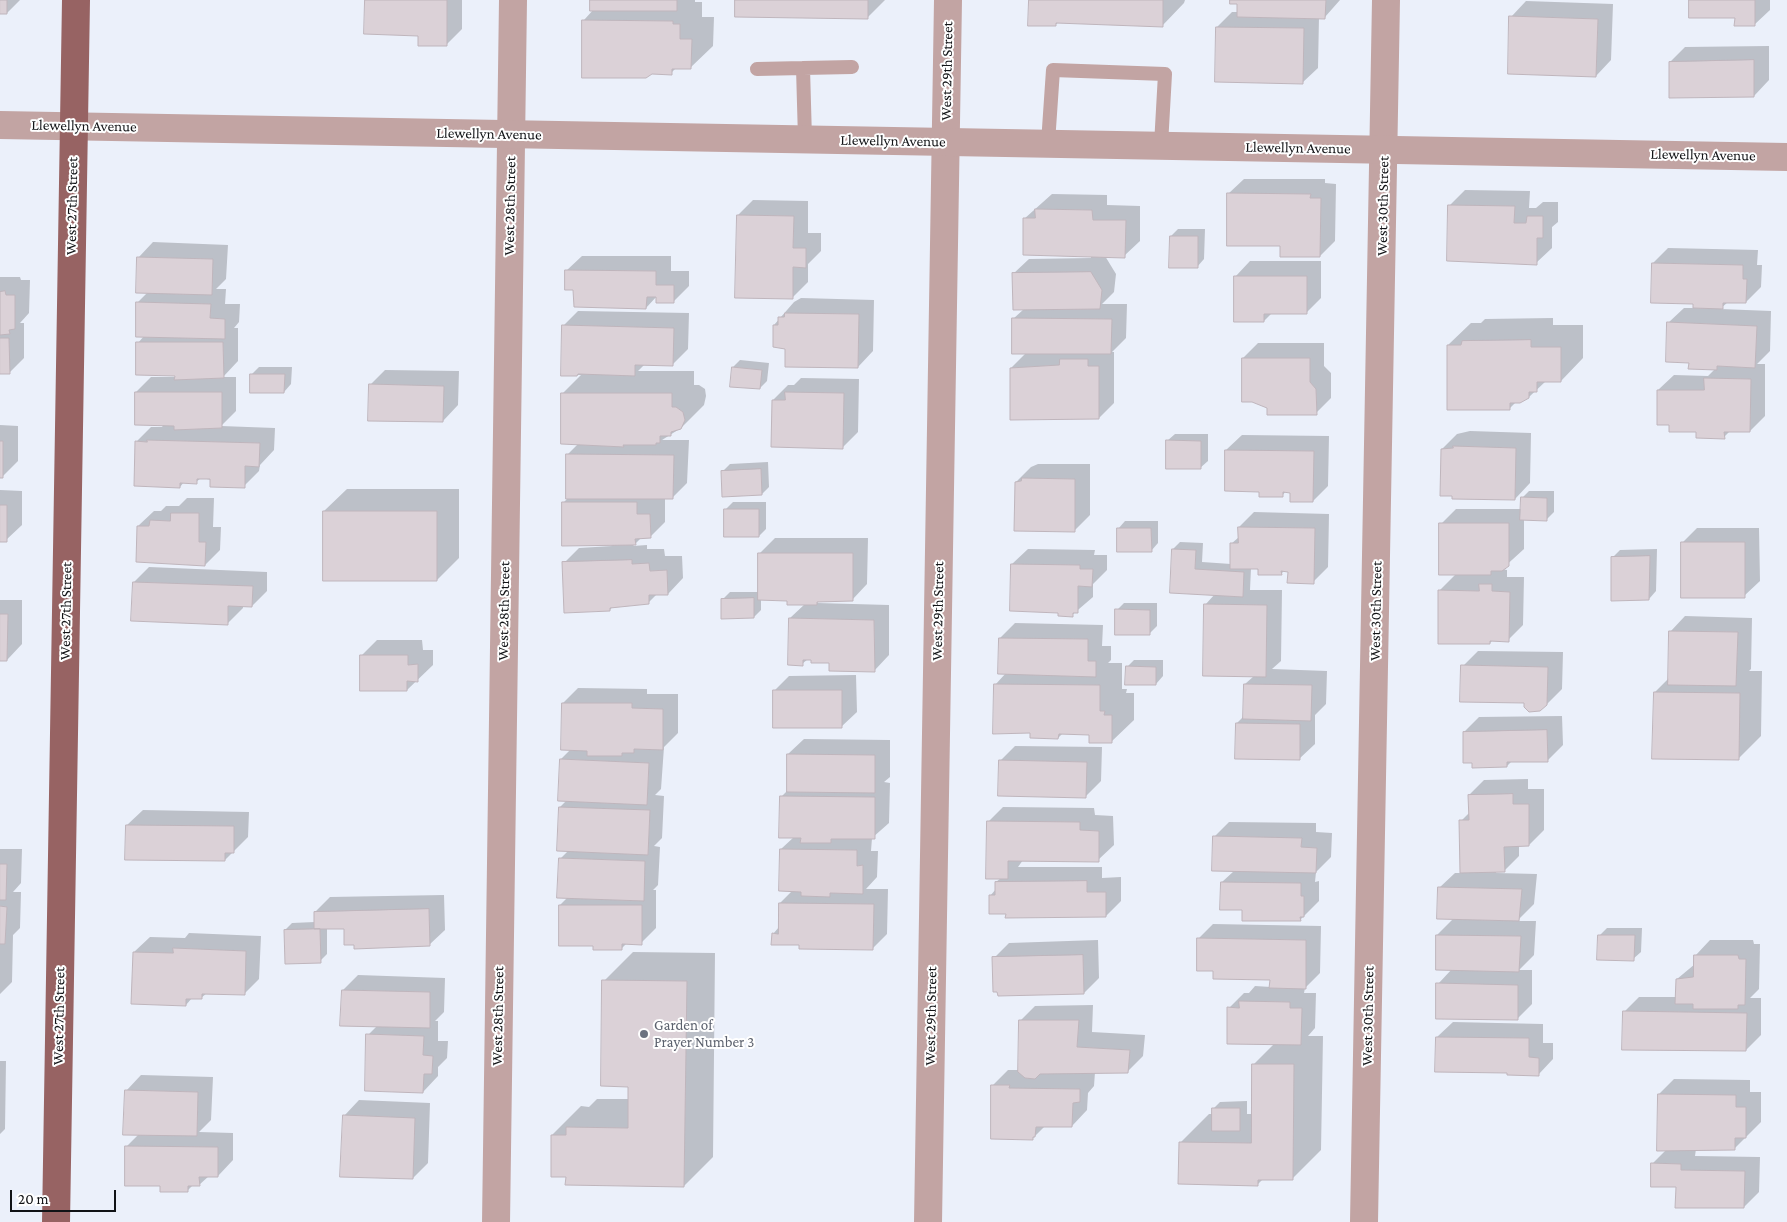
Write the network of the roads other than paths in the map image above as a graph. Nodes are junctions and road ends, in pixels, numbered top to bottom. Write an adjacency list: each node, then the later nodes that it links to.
1 (76, 0): 9 (main road, West 27th Street)
2 (513, 0): 10 (street, West 28th Street)
3 (948, 0): 12 (street, West 29th Street)
4 (1386, 0): 15 (street, West 30th Street)
5 (852, 66): 6 (lane)
6 (803, 68): 7 (lane); 11 (lane)
7 (757, 69)
8 (0, 125): 9 (street, Llewellyn Avenue)
9 (73, 126): 10 (street, Llewellyn Avenue); 17 (main road, West 27th Street)
10 (511, 135): 11 (street, Llewellyn Avenue); 18 (street, West 28th Street)
11 (805, 139): 12 (street, Llewellyn Avenue)
12 (945, 141): 13 (street, Llewellyn Avenue); 19 (street, West 29th Street)
13 (1048, 143): 14 (street, Llewellyn Avenue); 14 (lane)
14 (1161, 145): 15 (street, Llewellyn Avenue)
15 (1384, 150): 16 (street, Llewellyn Avenue); 20 (street, West 30th Street)
16 (1787, 157)
17 (56, 1222)
18 (496, 1222)
19 (928, 1222)
20 (1364, 1222)

